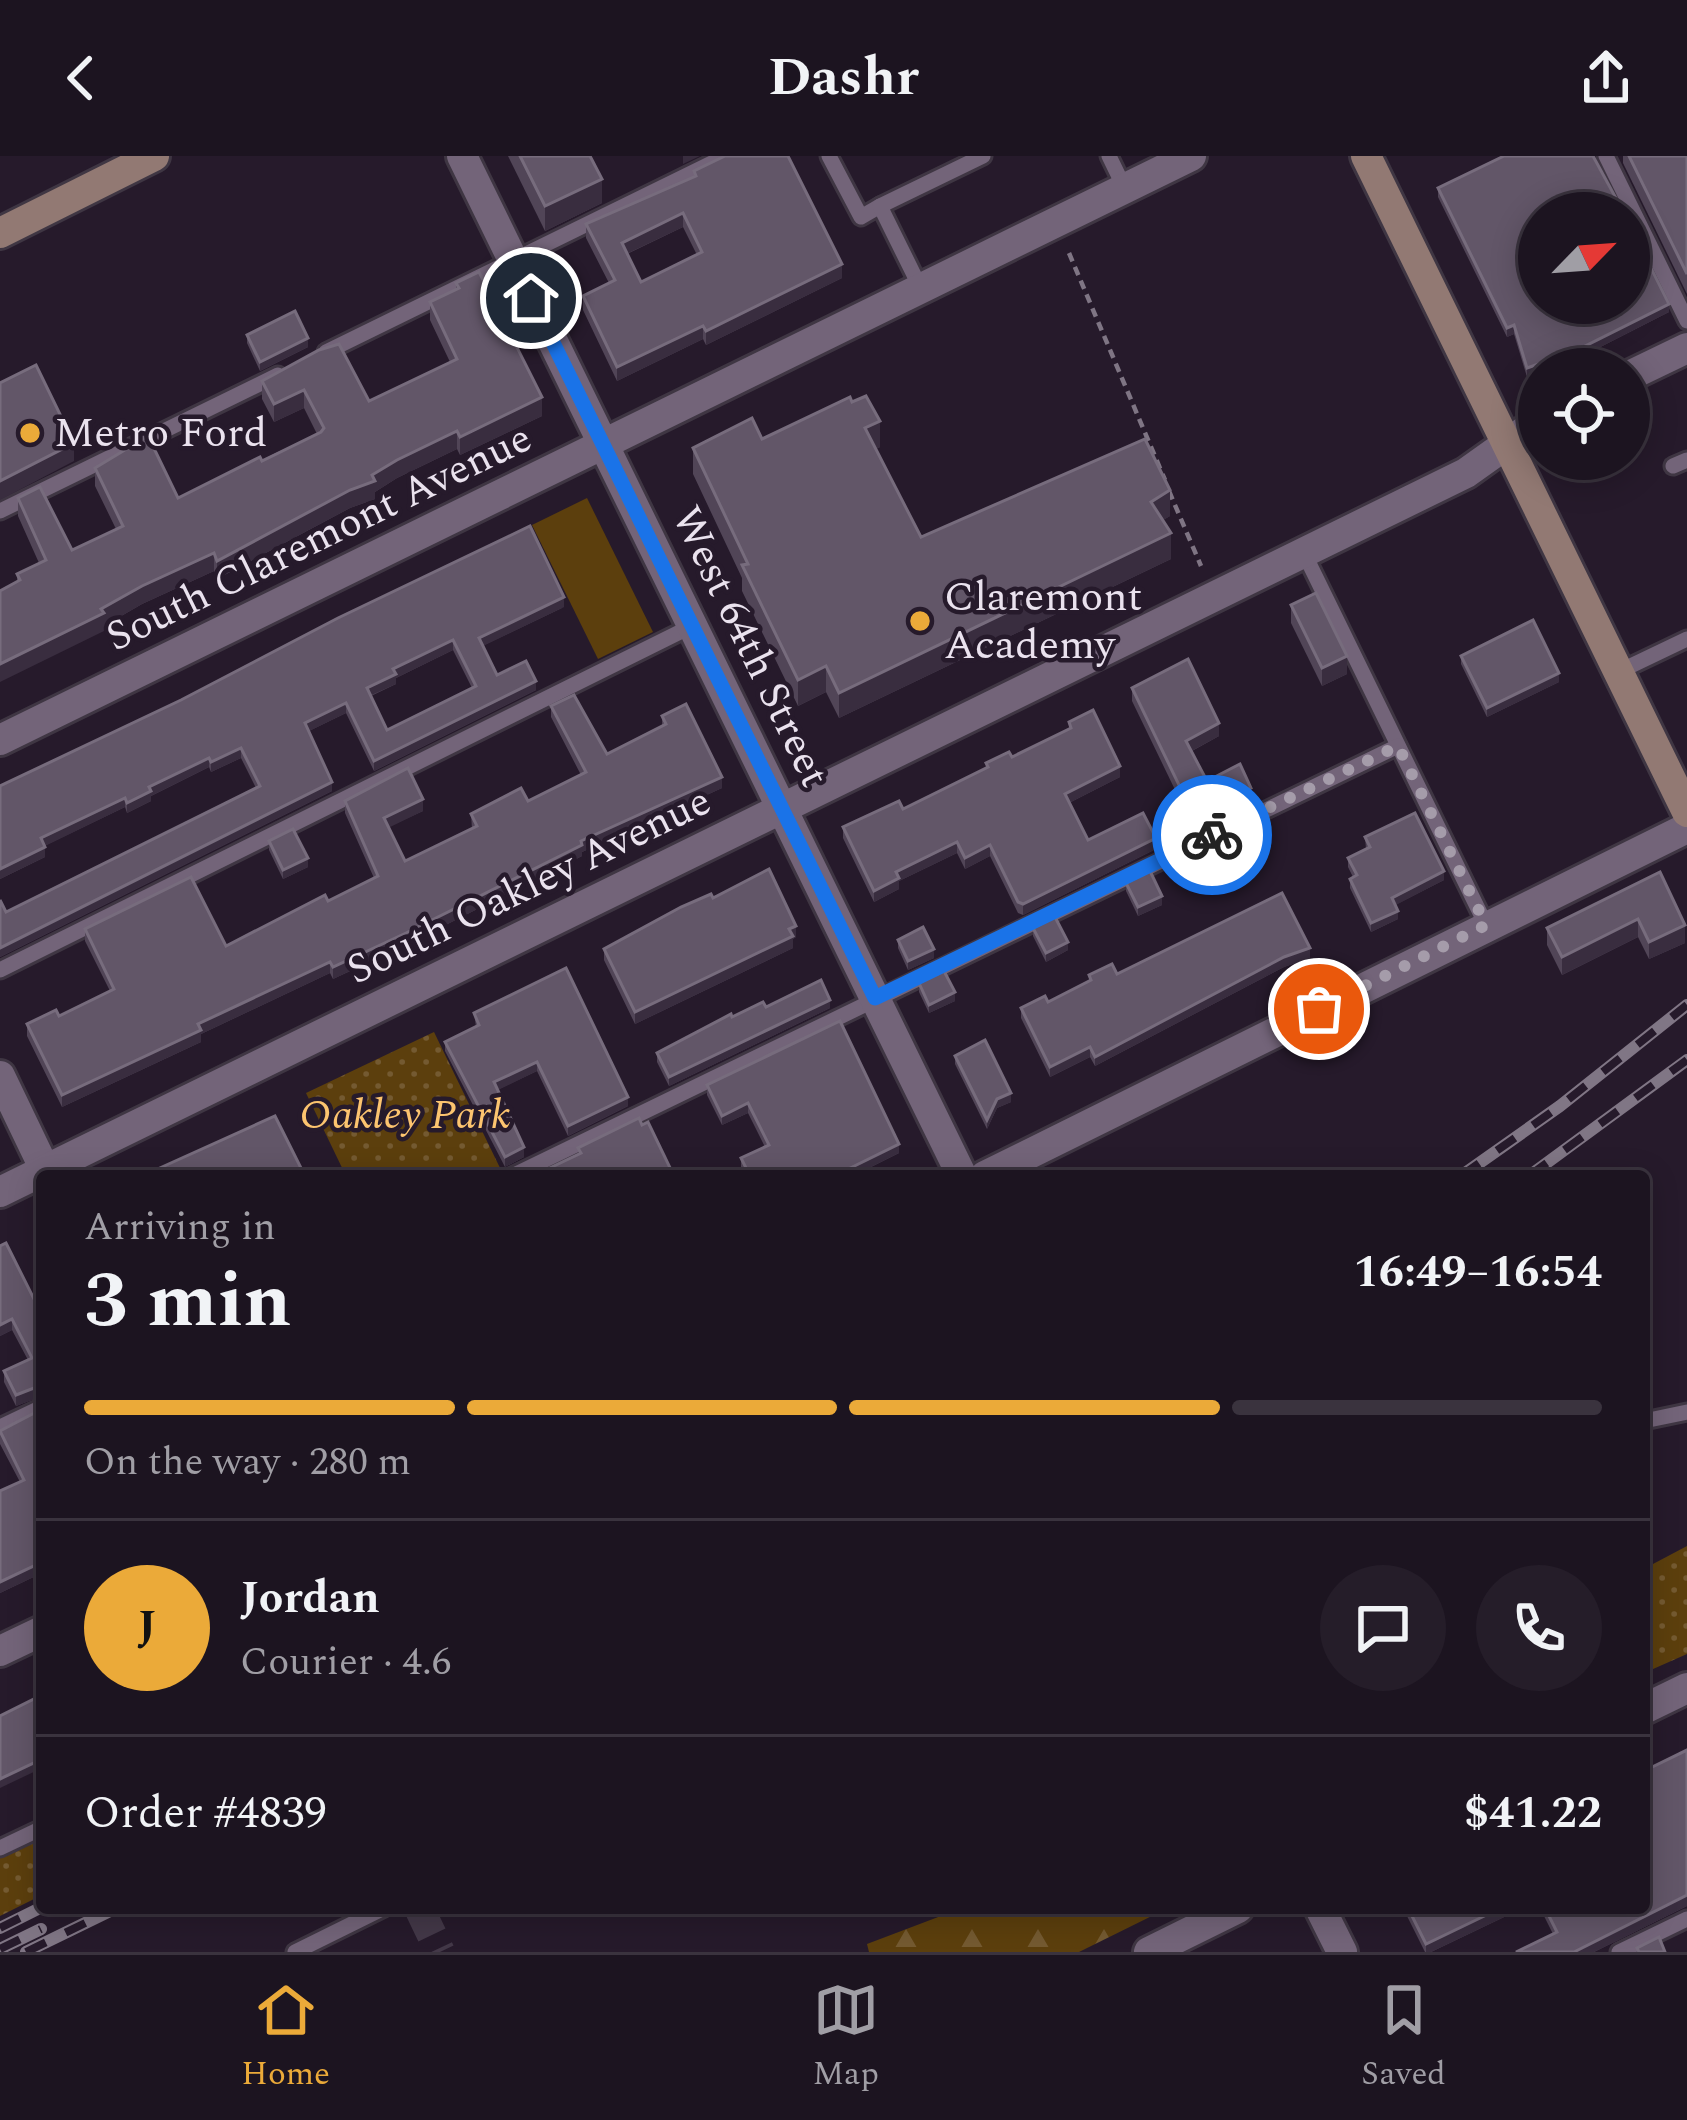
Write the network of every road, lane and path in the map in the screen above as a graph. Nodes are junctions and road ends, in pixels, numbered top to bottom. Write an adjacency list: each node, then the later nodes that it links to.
1 (154, 156): 12 (main road)
2 (462, 156): 14 (street, West 64th Street)
3 (726, 156): 14 (lane)
4 (829, 156): 11 (lane)
5 (982, 156): 11 (lane)
6 (1109, 156): 10 (lane)
7 (1191, 156): 10 (street, South Claremont Avenue)
8 (1366, 156): 22 (main road)
9 (1611, 158): 16 (lane)
10 (1125, 189): 15 (street, South Claremont Avenue)
11 (880, 206): 15 (lane)
12 (0, 233)
13 (1069, 253): 26 (path)
14 (513, 260): 18 (lane); 23 (street, West 64th Street)
15 (921, 289): 23 (street, South Claremont Avenue)
16 (1687, 322)
17 (1687, 348): 19 (street)
18 (314, 357)
19 (1650, 366)
20 (293, 368): 24 (lane)
21 (1518, 438): 22 (street, South Oakley Avenue)
22 (1508, 445): 25 (street, South Oakley Avenue); 29 (main road)
23 (604, 446): 27 (street, West 64th Street); 30 (street, South Claremont Avenue)
24 (0, 511)
25 (1304, 553): 31 (lane); 32 (street, South Oakley Avenue)
26 (1201, 566)
27 (692, 626): 32 (street, West 64th Street); 36 (lane)
28 (1687, 639): 29 (lane)
29 (1618, 672): 33 (main road)
30 (0, 740)
31 (1398, 746): 35 (lane); 37 (lane)
32 (782, 809): 37 (street, West 64th Street); 40 (street, South Oakley Avenue)
33 (1687, 812)
34 (1687, 827): 35 (street)
35 (1486, 925): 43 (street)
36 (0, 970)
37 (875, 998): 41 (lane); 42 (street, West 64th Street)
38 (0, 1076): 39 (street)
39 (45, 1170)
40 (52, 1170)
41 (524, 1170)
42 (959, 1170)
43 (997, 1170)
44 (36, 1177): 45 (street, South Oakley Avenue)
45 (0, 1192)
46 (36, 1409): 49 (lane)
47 (1687, 1412): 48 (lane)
48 (1650, 1420)
49 (0, 1427)
50 (36, 1634): 51 (street)
51 (0, 1651)
52 (1687, 1688): 53 (street)
53 (1650, 1706)
54 (36, 1831): 55 (lane)
55 (0, 1848)
56 (372, 1914): 60 (lane)
57 (1226, 1914): 61 (street)
58 (1323, 1914): 62 (street)
59 (1687, 1919): 63 (lane)
60 (295, 1952)
61 (1149, 1952)
62 (1342, 1952)
63 (1619, 1952)

